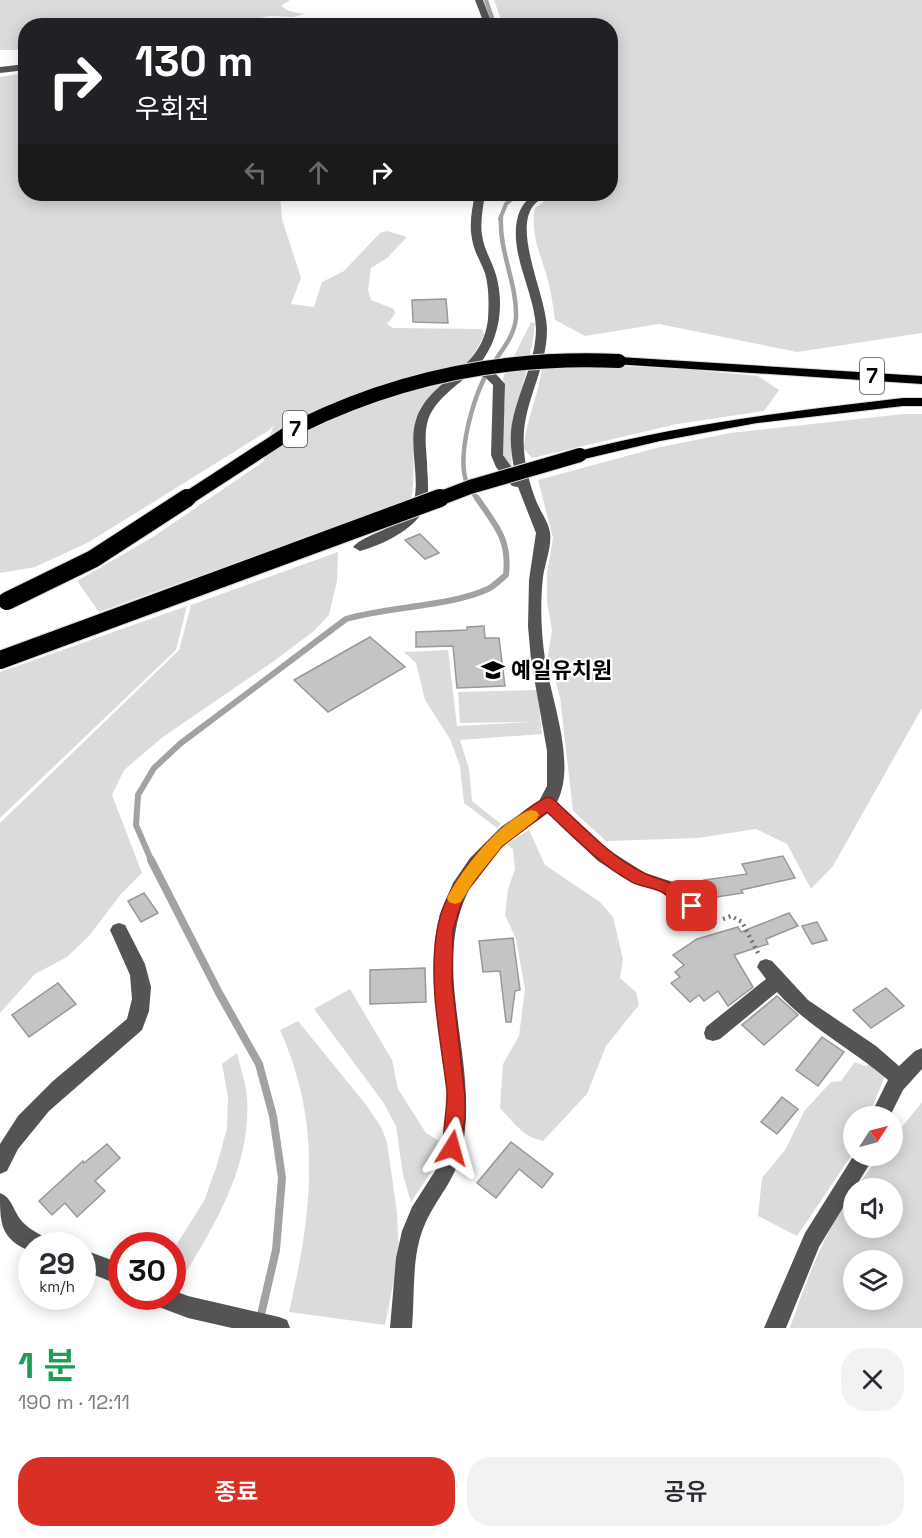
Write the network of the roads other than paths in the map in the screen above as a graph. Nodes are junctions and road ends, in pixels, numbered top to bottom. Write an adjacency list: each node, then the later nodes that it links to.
1 (479, 0): 2 (street)
2 (486, 18)
3 (18, 68): 4 (street)
4 (0, 70)
5 (479, 201): 7 (street)
6 (529, 201): 10 (street)
7 (471, 368): 10 (street); 11 (street)
8 (922, 380): 12 (highway, 7, bridge)
9 (922, 402): 13 (highway, 7, bridge)
10 (527, 494): 14 (street)
11 (360, 547)
12 (4, 603)
13 (0, 660)
14 (548, 803): 15 (street); 27 (street)
15 (708, 923)
16 (119, 930): 21 (street)
17 (712, 1033): 19 (street)
18 (922, 1058): 19 (street)
19 (900, 1078): 20 (street)
20 (883, 1106)
21 (0, 1164)
22 (857, 1166): 28 (street)
23 (0, 1203): 24 (street)
24 (18, 1235)
25 (186, 1306): 26 (street)
26 (276, 1328)
27 (401, 1328)
28 (776, 1328)

